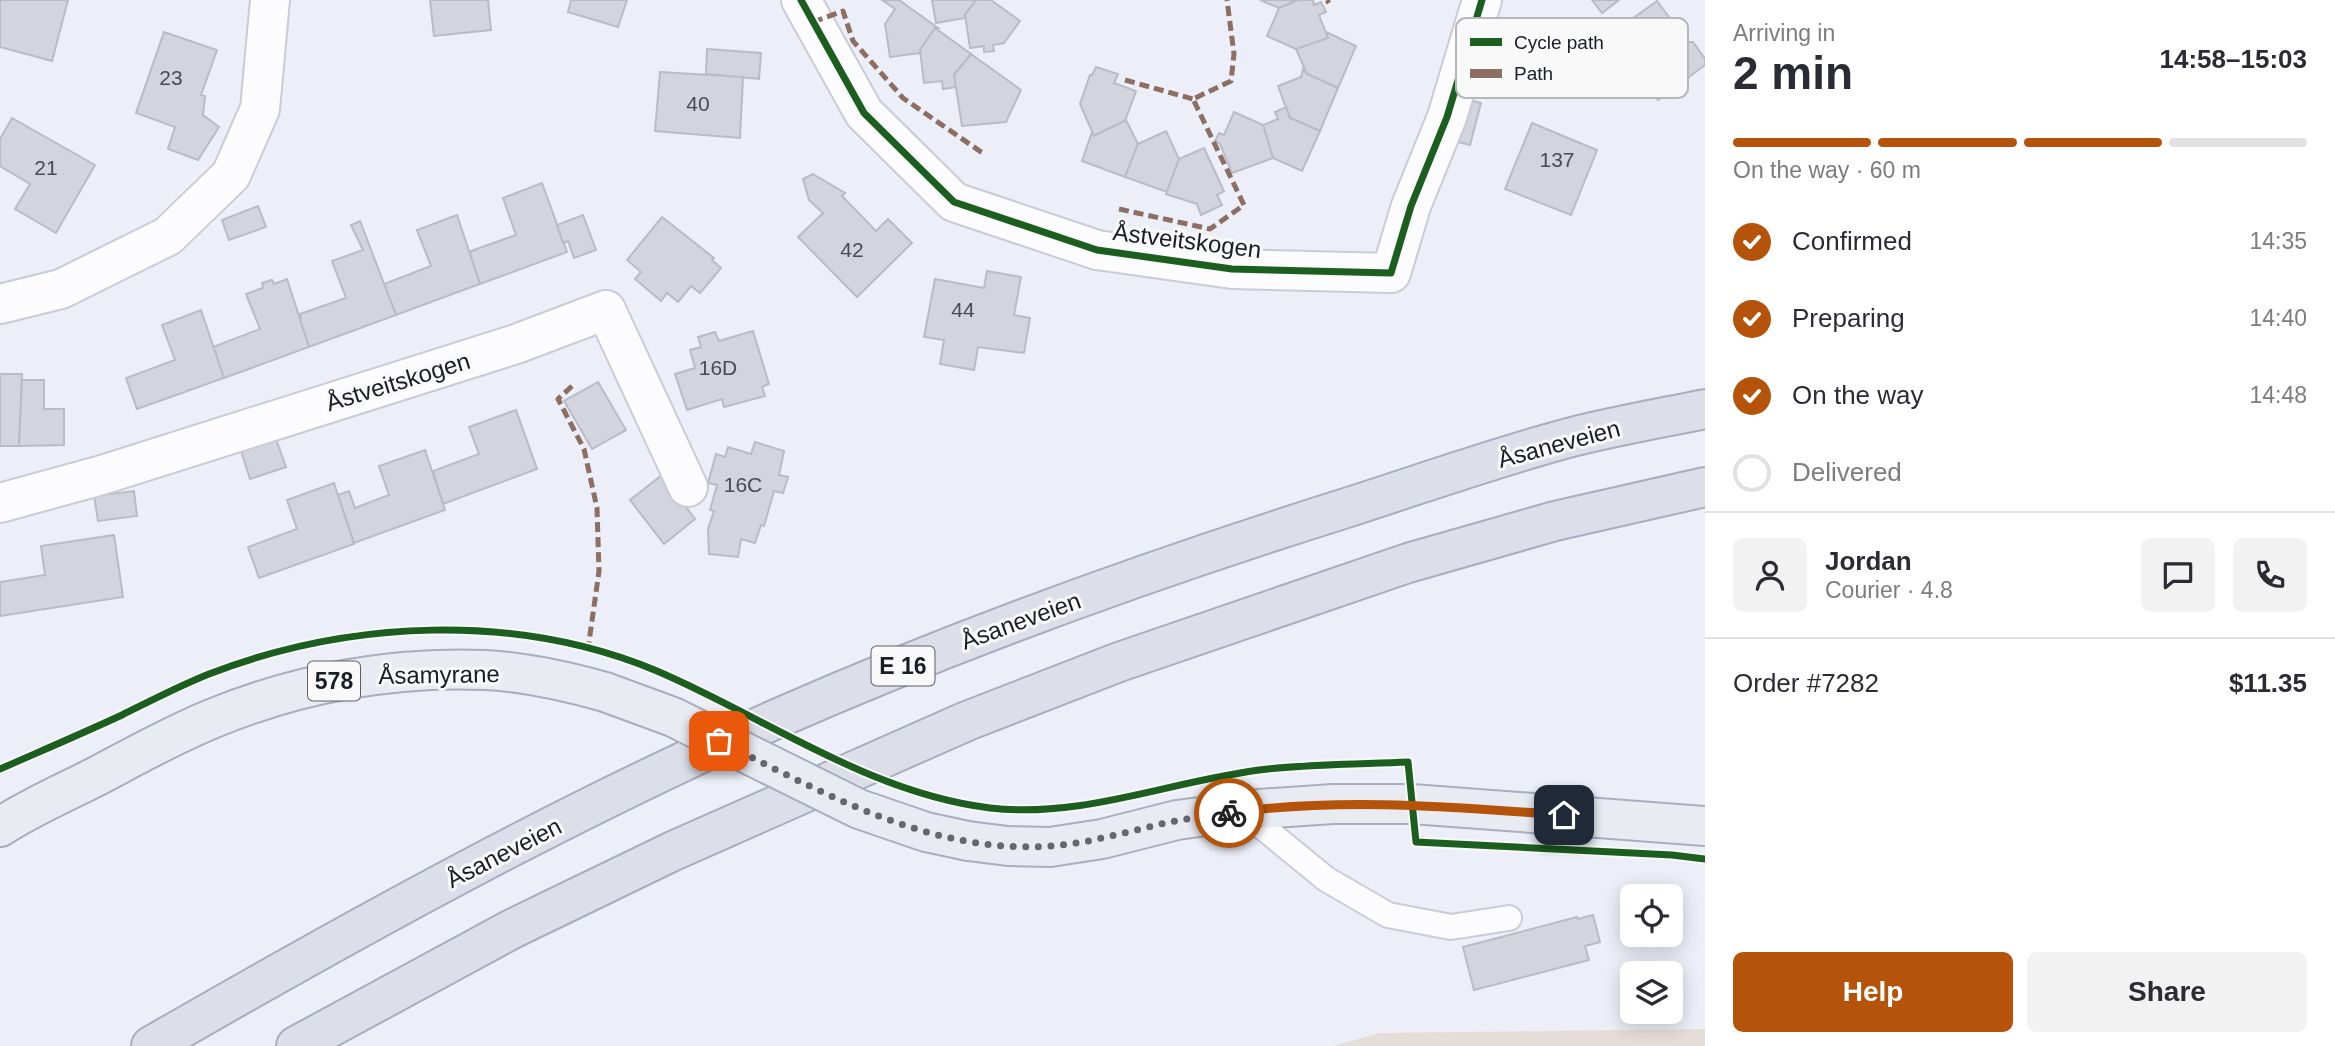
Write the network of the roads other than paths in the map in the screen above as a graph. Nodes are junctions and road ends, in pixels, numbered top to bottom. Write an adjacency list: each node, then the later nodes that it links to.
1 (270, 0): 6 (street)
2 (801, 0): 5 (street, Åstveitskogen)
3 (1482, 0): 4 (street, Åstveitskogen)
4 (1477, 18)
5 (1456, 87)
6 (0, 303)
7 (1705, 409): 17 (highway, Åsaneveien / E 16)
8 (688, 487): 10 (street, Åstveitskogen)
9 (1705, 487): 18 (highway)
10 (0, 503)
11 (82, 784): 12 (main road, Åsamyrane / 578, bridge); 14 (main road, Åsamyrane / 578); 15 (main road, Åsamyrane / 578)
12 (1243, 811): 13 (main road, 578); 16 (lane)
13 (1705, 826)
14 (0, 827)
15 (0, 856)
16 (1509, 918)
17 (151, 1046)
18 (296, 1046)

